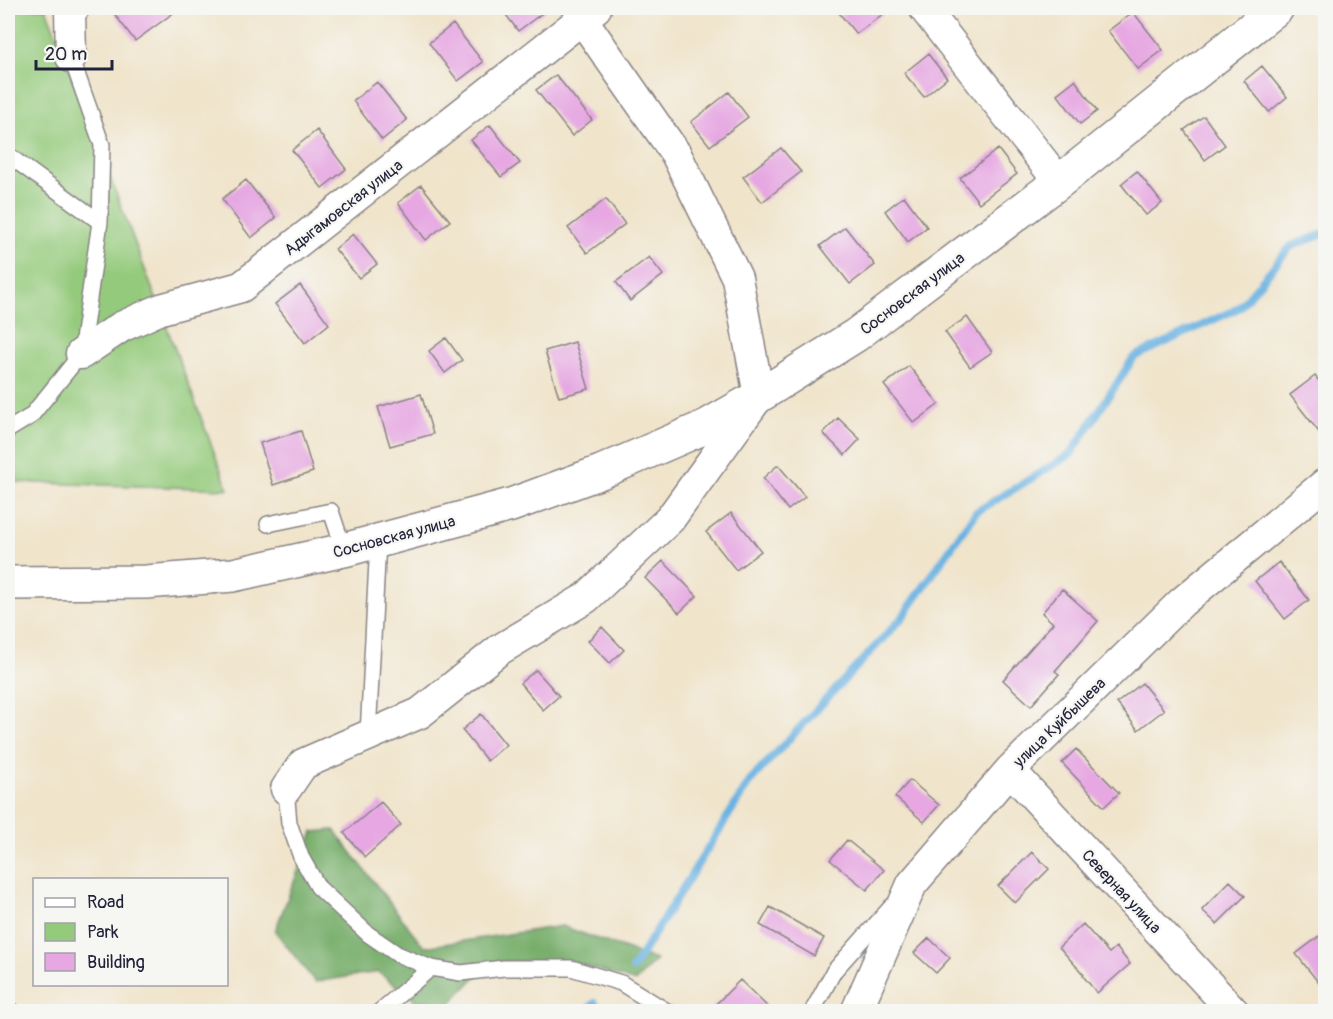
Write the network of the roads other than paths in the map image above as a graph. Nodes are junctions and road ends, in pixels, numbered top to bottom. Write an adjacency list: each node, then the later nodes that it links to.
1 (74, 8): 5 (street)
2 (924, 8): 7 (street)
3 (1277, 8): 7 (main road, Сосновская улица)
4 (589, 13): 9 (street, Адыгамовская улица); 10 (street, Адыгамовская улица)
5 (71, 57): 8 (lane)
6 (8, 155): 8 (lane)
7 (1059, 182): 10 (main road, Сосновская улица)
8 (100, 222): 9 (lane)
9 (81, 354): 11 (lane)
10 (759, 396): 14 (main road, Сосновская улица); 17 (street, Сосновская улица)
11 (8, 430)
12 (1326, 483): 18 (street, улица Куйбышева)
13 (268, 524): 15 (lane)
14 (378, 542): 15 (main road, Сосновская улица); 17 (lane)
15 (344, 550): 16 (main road, Сосновская улица)
16 (8, 583)
17 (368, 735): 19 (street, Сосновская улица)
18 (1010, 770): 20 (street, улица Куйбышева); 21 (street, Северная улица)
19 (286, 789): 23 (lane)
20 (986, 798): 21 (street); 22 (street, улица Куйбышева)
21 (1046, 808): 30 (street, Северная улица)
22 (912, 884): 28 (lane); 29 (street, улица Куйбышева)
23 (431, 968): 26 (lane); 27 (lane)
24 (8, 1009): 25 (lane)
25 (13, 1011)
26 (379, 1011)
27 (668, 1011)
28 (813, 1011)
29 (856, 1011)
30 (1234, 1011)

